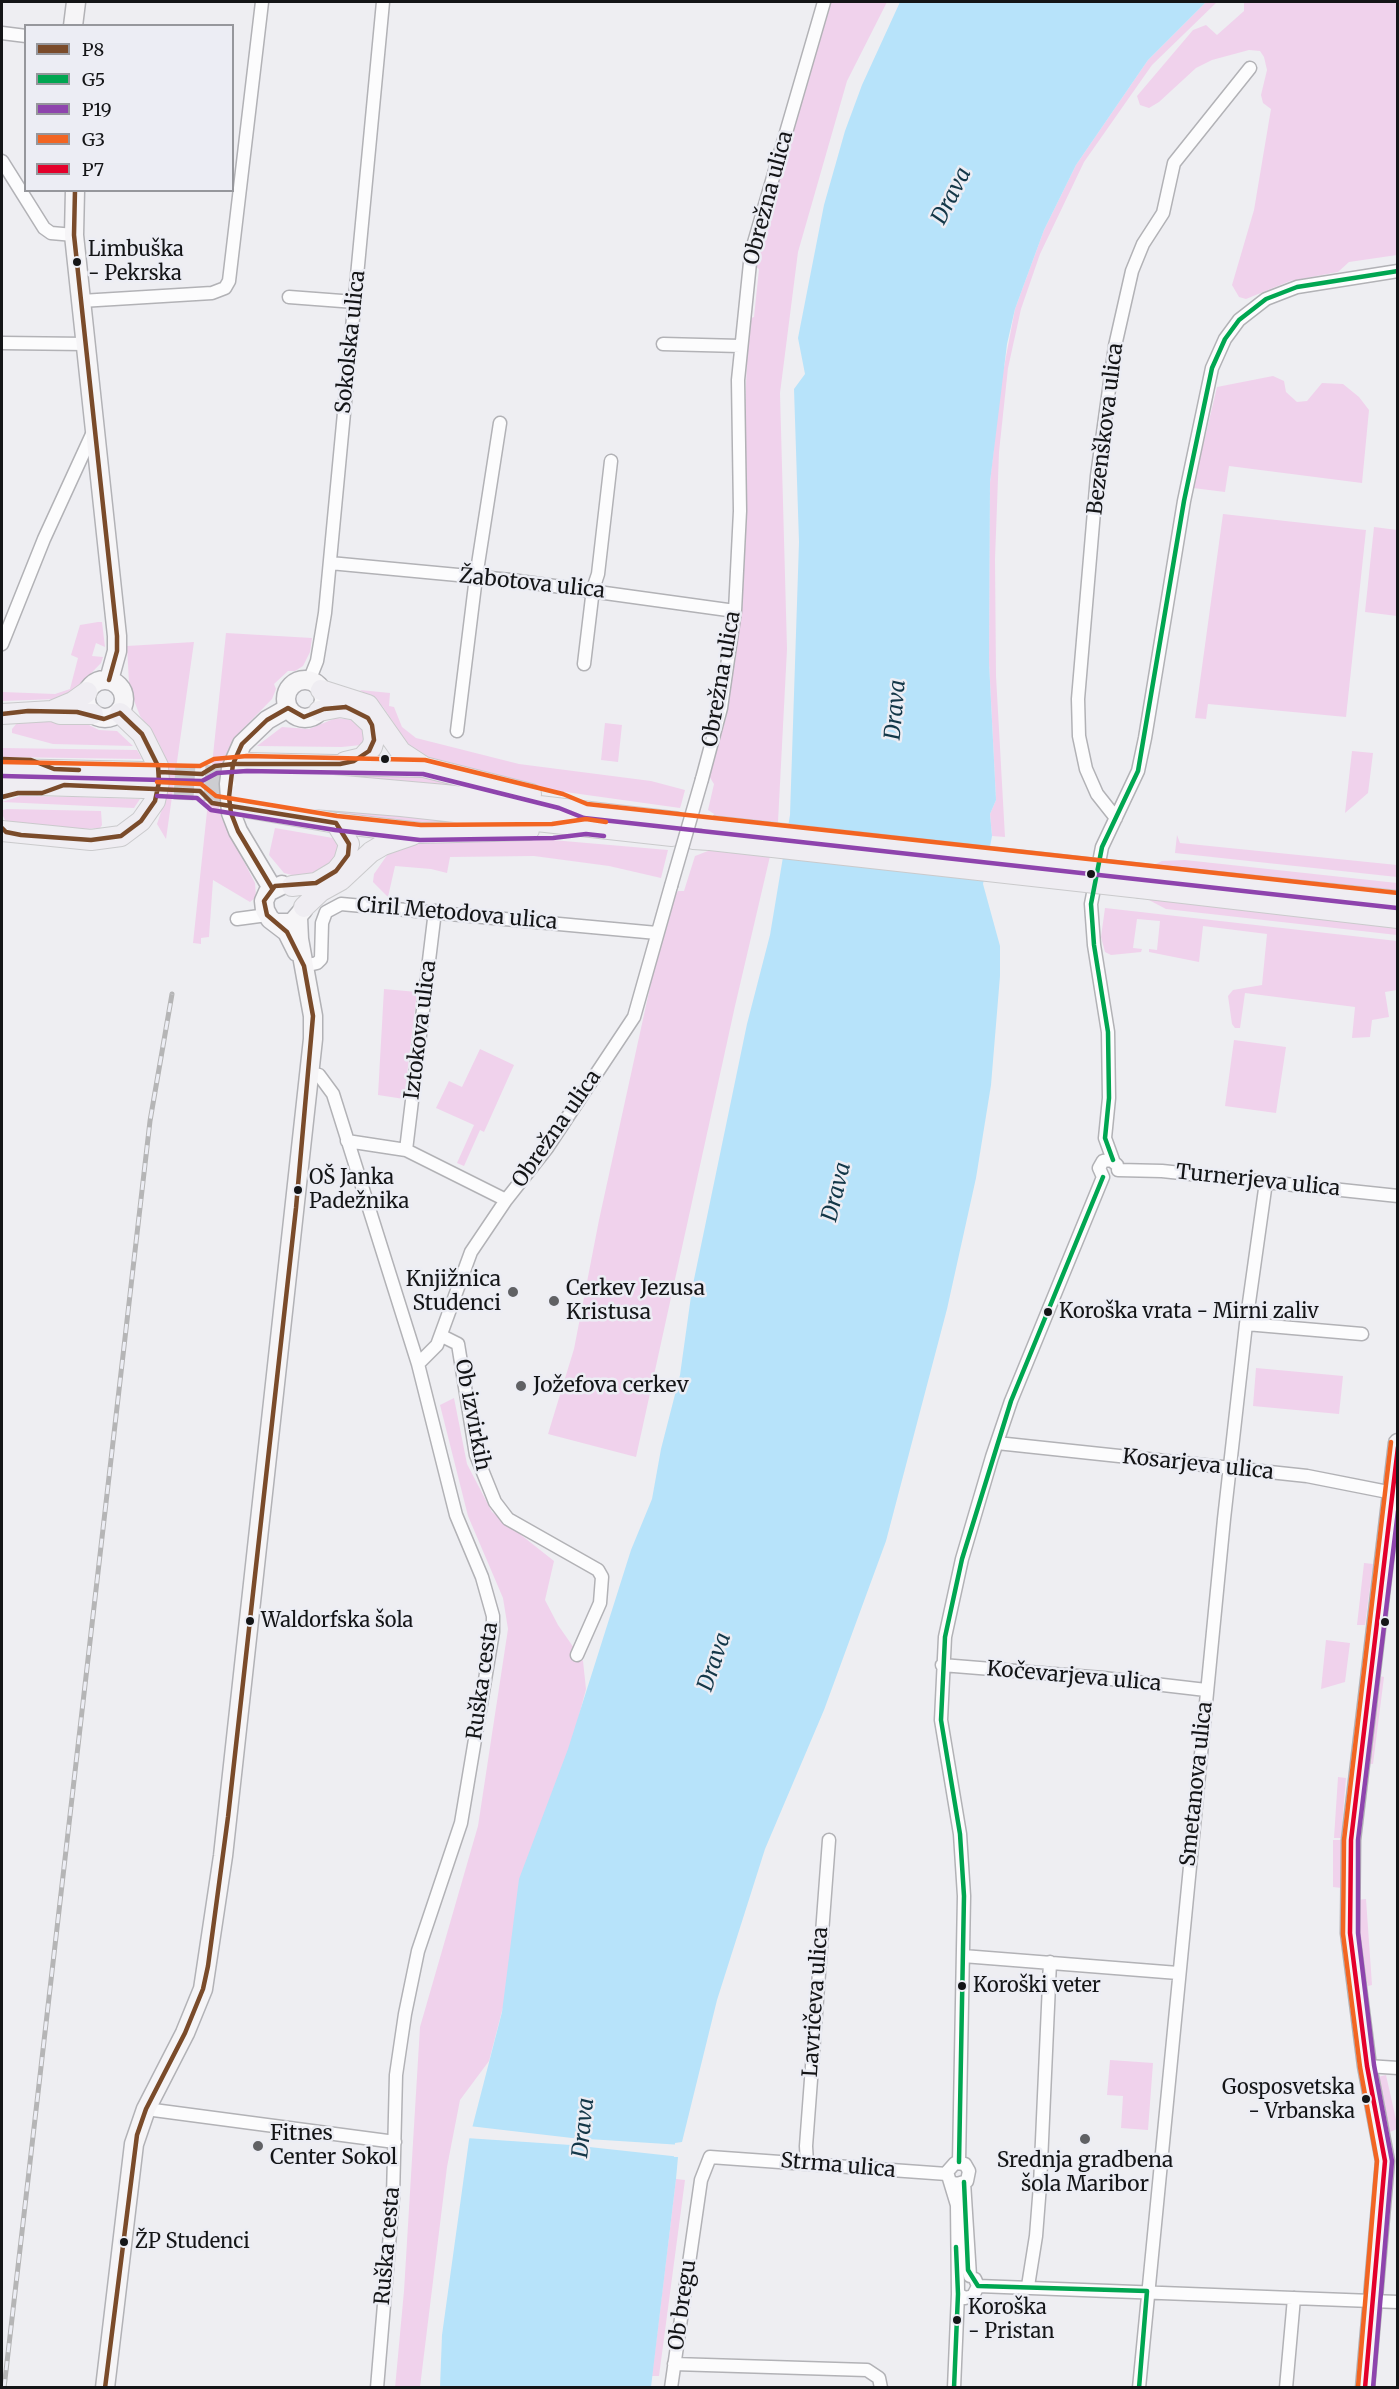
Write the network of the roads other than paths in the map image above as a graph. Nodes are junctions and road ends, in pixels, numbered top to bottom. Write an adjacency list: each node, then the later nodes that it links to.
1 (76, 2): 5 (street)
2 (262, 2): 14 (street)
3 (383, 2): 15 (street, Sokolska ulica)
4 (824, 2): 19 (street, Obrežna ulica)
5 (73, 24)
6 (2, 33): 7 (street)
7 (24, 36)
8 (1250, 68): 48 (street, Bezenškova ulica)
9 (2, 161): 11 (street)
10 (75, 192): 11 (street)
11 (74, 235): 14 (street)
12 (1398, 271): 48 (street)
13 (289, 297): 15 (street, Sokolska ulica)
14 (81, 301): 17 (street)
15 (352, 302): 23 (street, Sokolska ulica)
16 (2, 343): 17 (street)
17 (87, 344): 21 (street)
18 (663, 344): 19 (street)
19 (740, 346): 26 (street, Obrežna ulica)
20 (500, 423): 24 (street)
21 (96, 426): 27 (street); 29 (street)
22 (611, 461): 25 (street)
23 (330, 563): 24 (street, Žabotova ulica); 30 (street, Sokolska ulica)
24 (476, 577): 25 (street, Žabotova ulica); 38 (street)
25 (593, 590): 26 (street, Žabotova ulica); 28 (street)
26 (735, 610): 66 (street, Obrežna ulica, bridge)
27 (2, 644)
28 (584, 664)
29 (109, 680): 31 (street); 35 (street)
30 (315, 685): 32 (street); 34 (street); 41 (main road)
31 (87, 692): 33 (main road); 37 (street)
32 (288, 708): 34 (street); 57 (street)
33 (52, 711): 36 (main road); 37 (main road)
34 (319, 711): 40 (main road)
35 (120, 712): 37 (street); 52 (main road)
36 (2, 714)
37 (93, 714)
38 (457, 732)
39 (2, 759): 43 (main road)
40 (340, 764): 41 (main road); 46 (main road)
41 (423, 767): 49 (main road)
42 (2, 769): 43 (main road)
43 (59, 777): 44 (main road); 45 (main road); 47 (main road)
44 (144, 780)
45 (2, 784)
46 (243, 785): 49 (main road); 50 (main road)
47 (2, 797)
48 (1116, 818): 71 (street)
49 (585, 819): 51 (main road); 54 (main road)
50 (336, 823): 54 (main road); 56 (main road)
51 (674, 829)
52 (3, 831)
53 (703, 832): 55 (main road, bridge)
54 (421, 833): 62 (main road)
55 (1142, 881): 59 (main road); 63 (main road)
56 (292, 886): 57 (street); 62 (street)
57 (272, 888): 65 (street)
58 (1398, 894): 59 (main road)
59 (1370, 898): 60 (main road)
60 (1398, 901)
61 (435, 911): 66 (street, Ciril Metodova ulica); 67 (street, Ciril Metodova ulica); 70 (street, Iztokova ulica)
62 (301, 913): 65 (street); 67 (street)
63 (1398, 918)
64 (237, 919): 65 (street)
65 (272, 919): 67 (street)
66 (657, 933): 74 (street, Obrežna ulica)
67 (304, 966): 68 (street)
68 (309, 1073): 69 (street, Ruška cesta); 92 (street)
69 (347, 1141): 70 (street); 78 (street, Ruška cesta)
70 (406, 1150): 74 (street)
71 (1109, 1168): 72 (street, Turnerjeva ulica); 79 (street)
72 (1266, 1182): 73 (street, Turnerjeva ulica); 75 (street, Smetanova ulica)
73 (1398, 1196)
74 (506, 1200): 77 (street, Obrežna ulica)
75 (1246, 1324): 76 (street); 81 (street, Smetanova ulica)
76 (1362, 1334)
77 (442, 1336): 78 (street, Obrežna ulica); 83 (street, Ob izvirkih)
78 (418, 1364): 93 (street, Ruška cesta)
79 (997, 1443): 81 (street, Kosarjeva ulica); 84 (street)
80 (1398, 1443): 82 (street)
81 (1230, 1467): 82 (street, Kosarjeva ulica); 85 (street, Smetanova ulica)
82 (1395, 1493): 90 (street)
83 (577, 1655)
84 (942, 1665): 85 (street, Kočevarjeva ulica); 87 (street)
85 (1206, 1690): 89 (street, Smetanova ulica)
86 (829, 1840): 97 (street, Lavričeva ulica)
87 (963, 1956): 88 (street); 96 (street)
88 (1050, 1962): 89 (street); 101 (street)
89 (1178, 1973): 102 (street, Smetanova ulica)
90 (1367, 2066): 91 (street); 94 (street)
91 (1398, 2068)
92 (146, 2109): 93 (street); 108 (street)
93 (395, 2142): 109 (street, Ruška cesta)
94 (1391, 2156): 105 (street)
95 (729, 2157): 97 (street, Strma ulica); 107 (street, Ob bregu)
96 (959, 2162): 98 (street); 99 (street)
97 (807, 2164): 98 (street, Strma ulica)
98 (948, 2178): 99 (street); 100 (street)
99 (964, 2182): 100 (street)
100 (966, 2279): 101 (street); 103 (street); 103 (street)
101 (1028, 2286): 102 (street)
102 (1147, 2291): 104 (street); 113 (street, Smetanova ulica)
103 (958, 2294): 112 (street)
104 (1294, 2298): 105 (street); 114 (street)
105 (1372, 2301): 106 (street); 115 (street)
106 (1398, 2302)
107 (674, 2364): 110 (street); 111 (street, Ob bregu)
108 (105, 2388)
109 (376, 2388)
110 (671, 2388)
111 (881, 2388)
112 (954, 2388)
113 (1138, 2388)
114 (1286, 2388)
115 (1365, 2388)

